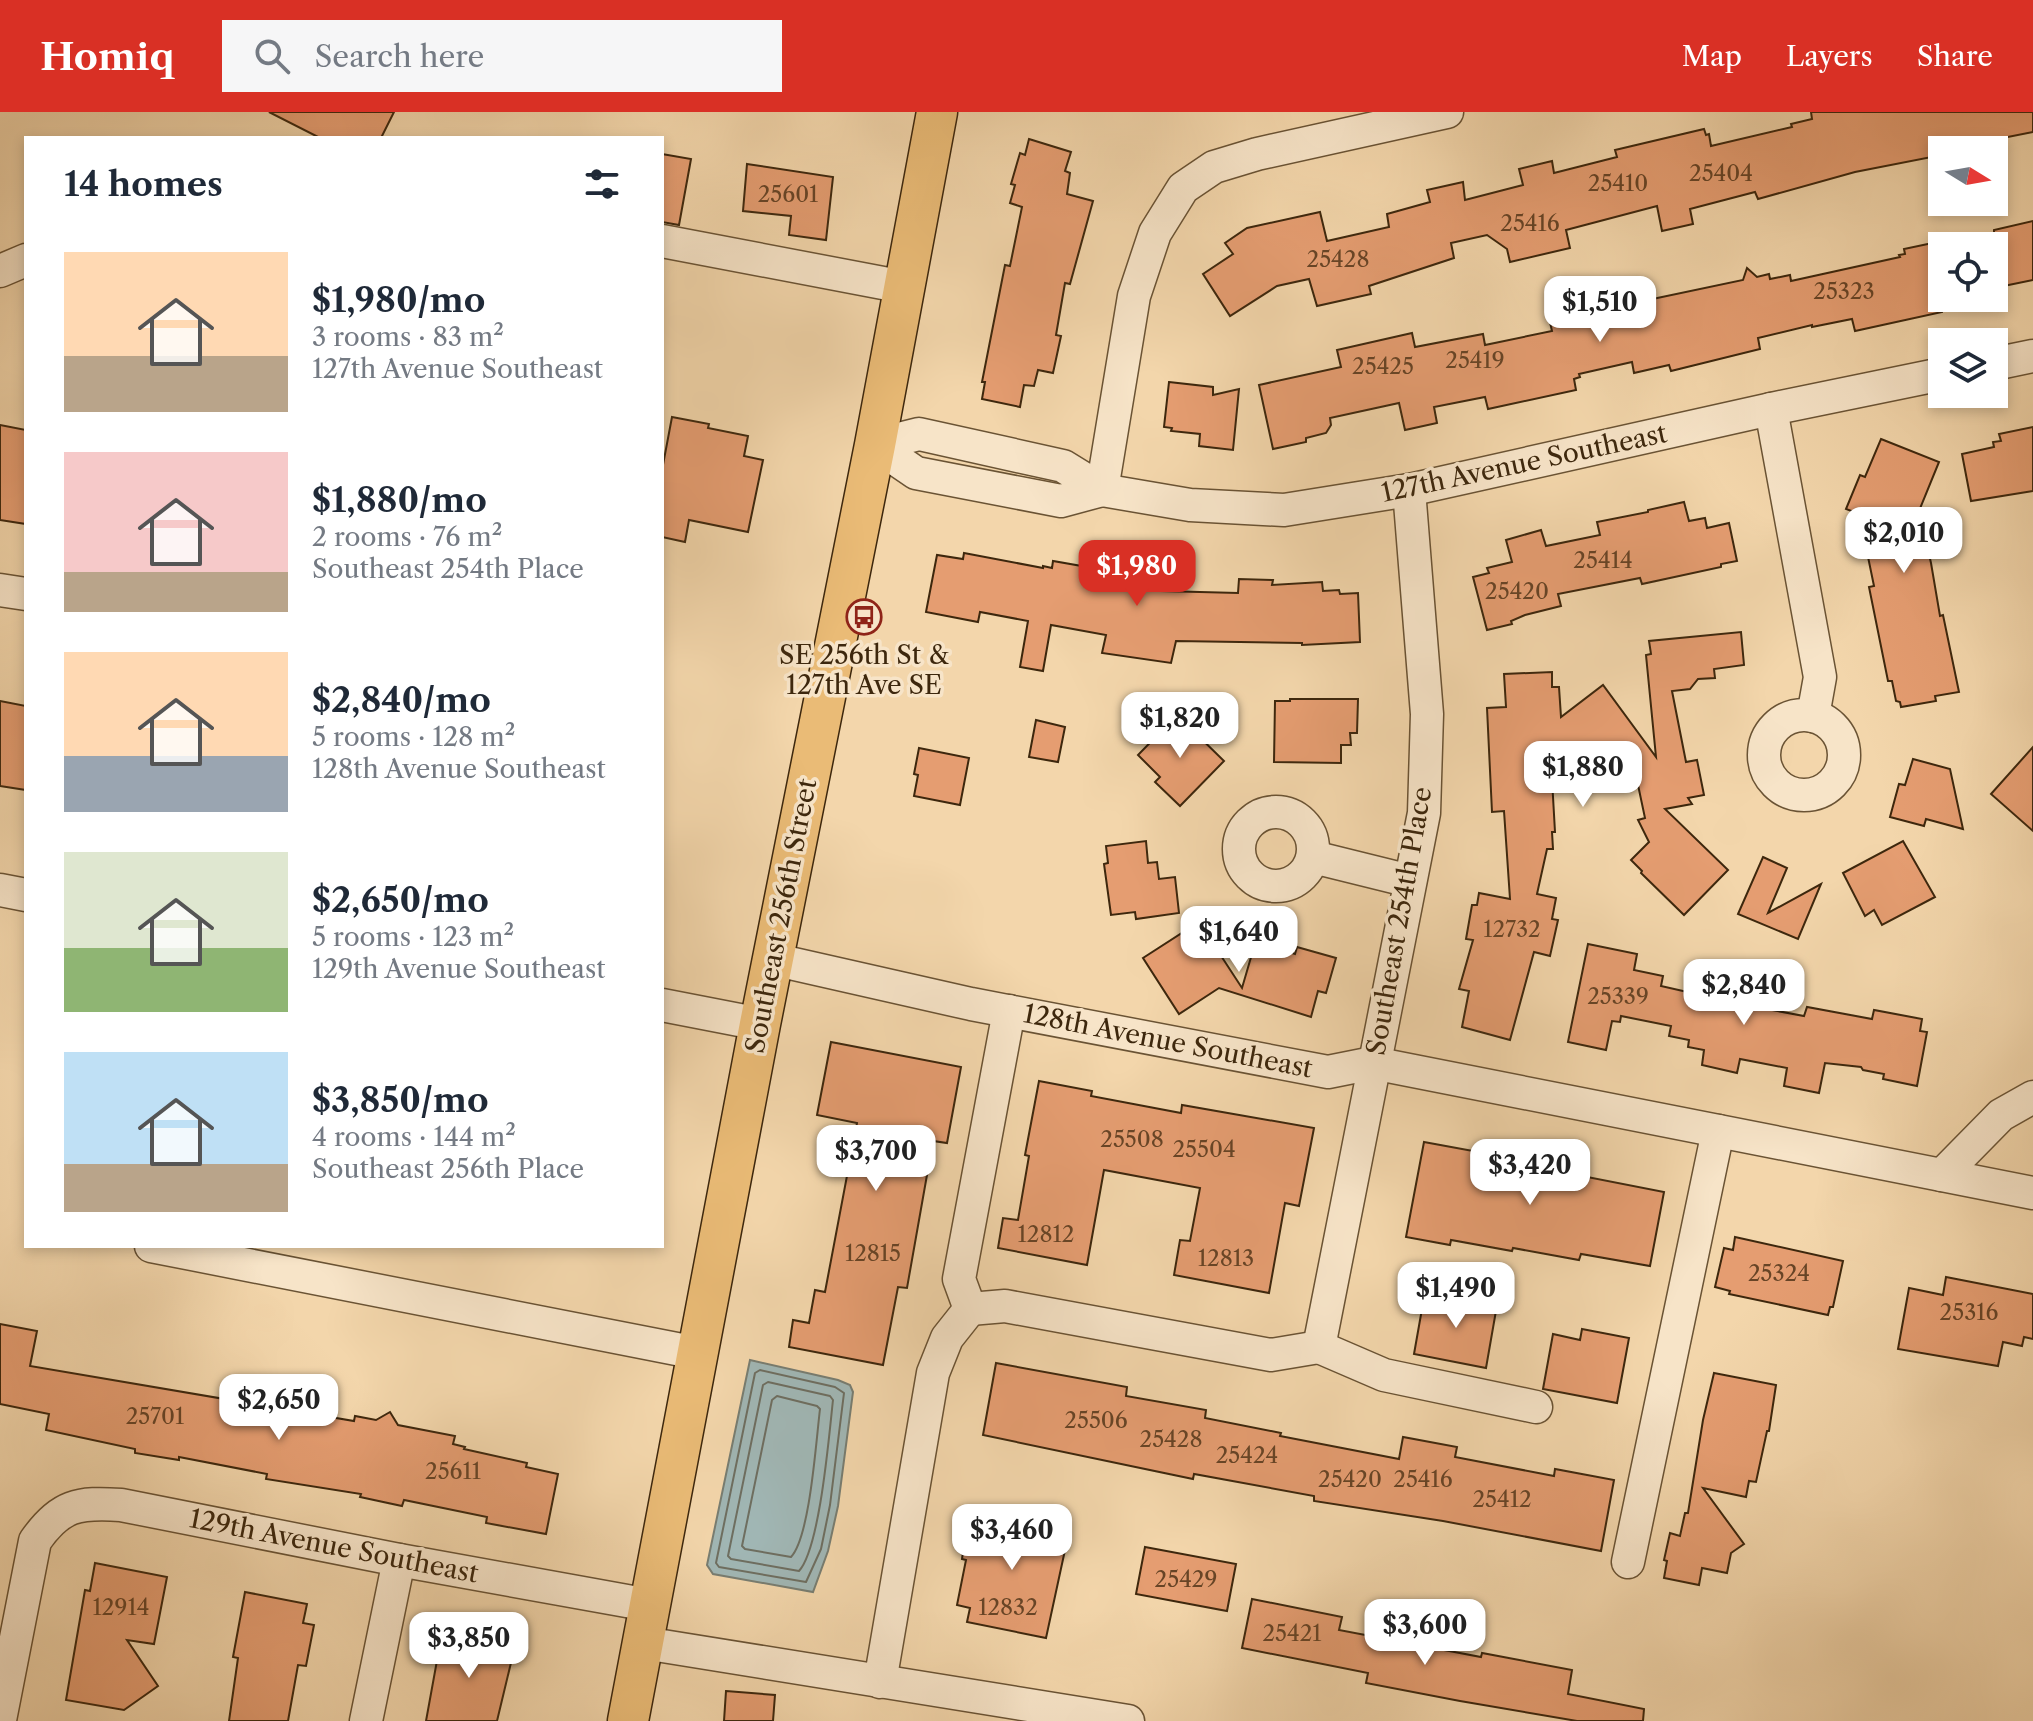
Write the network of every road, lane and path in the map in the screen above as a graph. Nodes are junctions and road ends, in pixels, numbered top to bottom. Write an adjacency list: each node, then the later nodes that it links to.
1 (937, 112): 6 (main road, Southeast 256th Street)
2 (1447, 112): 12 (street)
3 (664, 241): 6 (street)
4 (24, 261): 5 (street)
5 (0, 271)
6 (904, 287): 11 (main road, Southeast 256th Street)
7 (2033, 356): 8 (street)
8 (2008, 361)
9 (1928, 377): 10 (street, 127th Avenue Southeast)
10 (1771, 409): 13 (street, 127th Avenue Southeast); 16 (street)
11 (875, 445): 12 (street, 127th Avenue Southeast); 19 (main road, Southeast 256th Street)
12 (1102, 490): 13 (street, 127th Avenue Southeast)
13 (1409, 490): 18 (street, Southeast 254th Place)
14 (0, 590): 15 (street)
15 (24, 594)
16 (1813, 716)
17 (1313, 857): 18 (street)
18 (1410, 881): 23 (street, Southeast 254th Place)
19 (772, 959): 21 (street, 128th Avenue Southeast); 22 (main road, Southeast 256th Street)
20 (664, 1005): 22 (street)
21 (1009, 1011): 23 (street, 128th Avenue Southeast); 29 (street)
22 (760, 1024): 31 (main road, Southeast 256th Street)
23 (1373, 1063): 25 (street, 128th Avenue Southeast); 30 (street, Southeast 254th Place)
24 (2033, 1097): 26 (street)
25 (1718, 1131): 26 (street, 128th Avenue Southeast); 34 (street)
26 (1942, 1175): 27 (street, 128th Avenue Southeast)
27 (2033, 1193)
28 (161, 1248): 31 (street)
29 (970, 1309): 30 (street); 36 (street)
30 (1319, 1347): 32 (street)
31 (697, 1353): 35 (main road, Southeast 256th Street)
32 (1536, 1407)
33 (399, 1560): 35 (street, 129th Avenue Southeast); 37 (street, 129th Avenue Southeast); 38 (street)
34 (1628, 1562)
35 (647, 1624): 36 (street, 129th Avenue Southeast); 39 (main road, Southeast 256th Street)
36 (880, 1682): 40 (street, 129th Avenue Southeast)
37 (0, 1720)
38 (366, 1721)
39 (628, 1721)
40 (1128, 1721)

